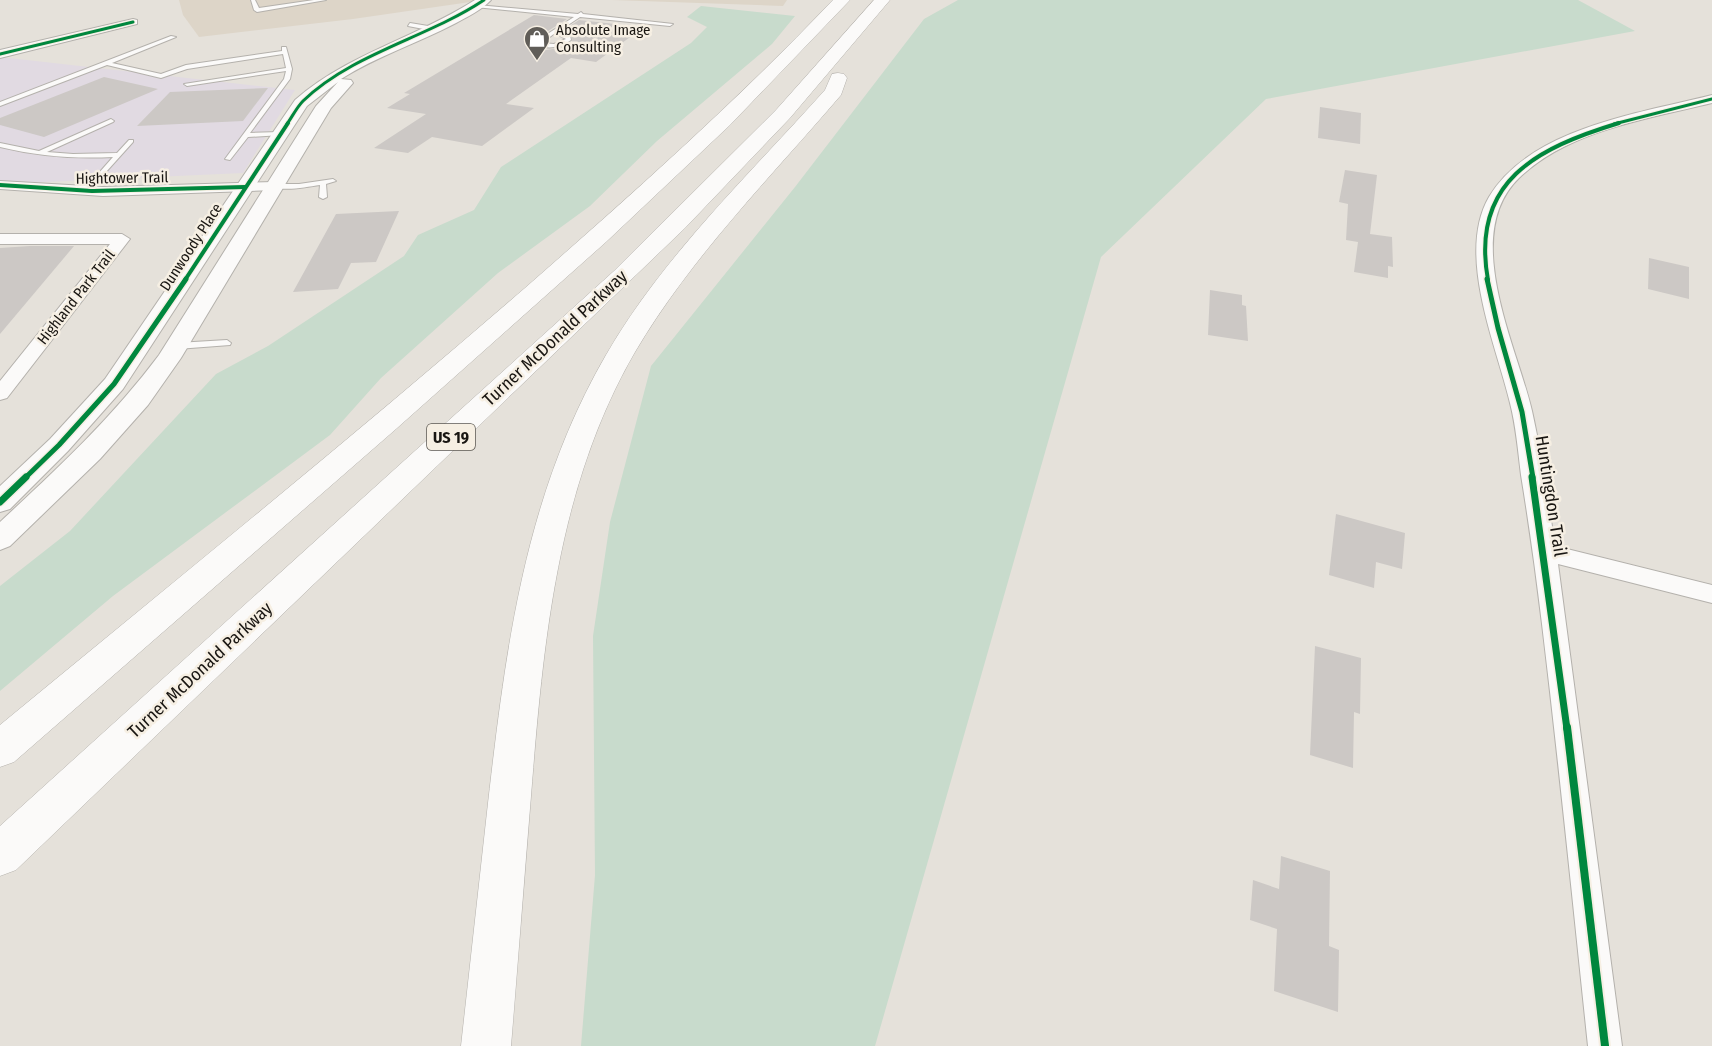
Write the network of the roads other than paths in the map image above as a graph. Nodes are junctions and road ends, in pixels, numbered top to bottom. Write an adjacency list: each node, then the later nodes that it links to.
1 (253, 0): 2 (lane)
2 (324, 0)
3 (842, 0): 44 (highway)
4 (882, 0): 13 (highway, Turner McDonald Parkway / US 19)
5 (481, 3): 6 (lane); 10 (street, Dunwoody Place)
6 (581, 14): 8 (lane); 11 (lane)
7 (133, 22): 14 (street)
8 (670, 24)
9 (410, 25): 10 (lane)
10 (434, 29): 15 (street, Dunwoody Place)
11 (556, 32): 11 (lane)
12 (173, 37): 16 (lane)
13 (851, 38): 45 (highway, Turner McDonald Parkway / US 19); 46 (highway)
14 (0, 54)
15 (373, 58): 22 (street, Dunwoody Place); 32 (street, Dunwoody Place)
16 (107, 63): 17 (lane); 20 (lane)
17 (289, 69): 18 (lane); 23 (lane)
18 (187, 84)
19 (1712, 99): 42 (street, Huntingdon Trail)
20 (0, 104)
21 (111, 122): 26 (lane)
22 (280, 134): 23 (lane); 33 (street, Dunwoody Place)
23 (246, 135): 28 (lane)
24 (131, 141): 27 (lane)
25 (0, 146): 26 (lane)
26 (38, 153): 27 (lane)
27 (118, 155): 34 (lane)
28 (228, 159)
29 (333, 182): 30 (lane)
30 (323, 183): 32 (lane); 35 (lane)
31 (0, 185): 34 (street, Hightower Trail)
32 (275, 186): 33 (street, Hightower Trail); 38 (street, Dunwoody Place)
33 (245, 187): 34 (street, Hightower Trail); 40 (street, Dunwoody Place)
34 (86, 191)
35 (323, 197)
36 (0, 239): 39 (street, Highland Park Trail)
37 (227, 343): 38 (lane)
38 (177, 346): 41 (street, Dunwoody Place)
39 (0, 394)
40 (0, 502)
41 (0, 538)
42 (1545, 552): 43 (street); 47 (street, Huntingdon Trail)
43 (1712, 594)
44 (0, 749)
45 (0, 855)
46 (486, 1046)
47 (1605, 1046)

